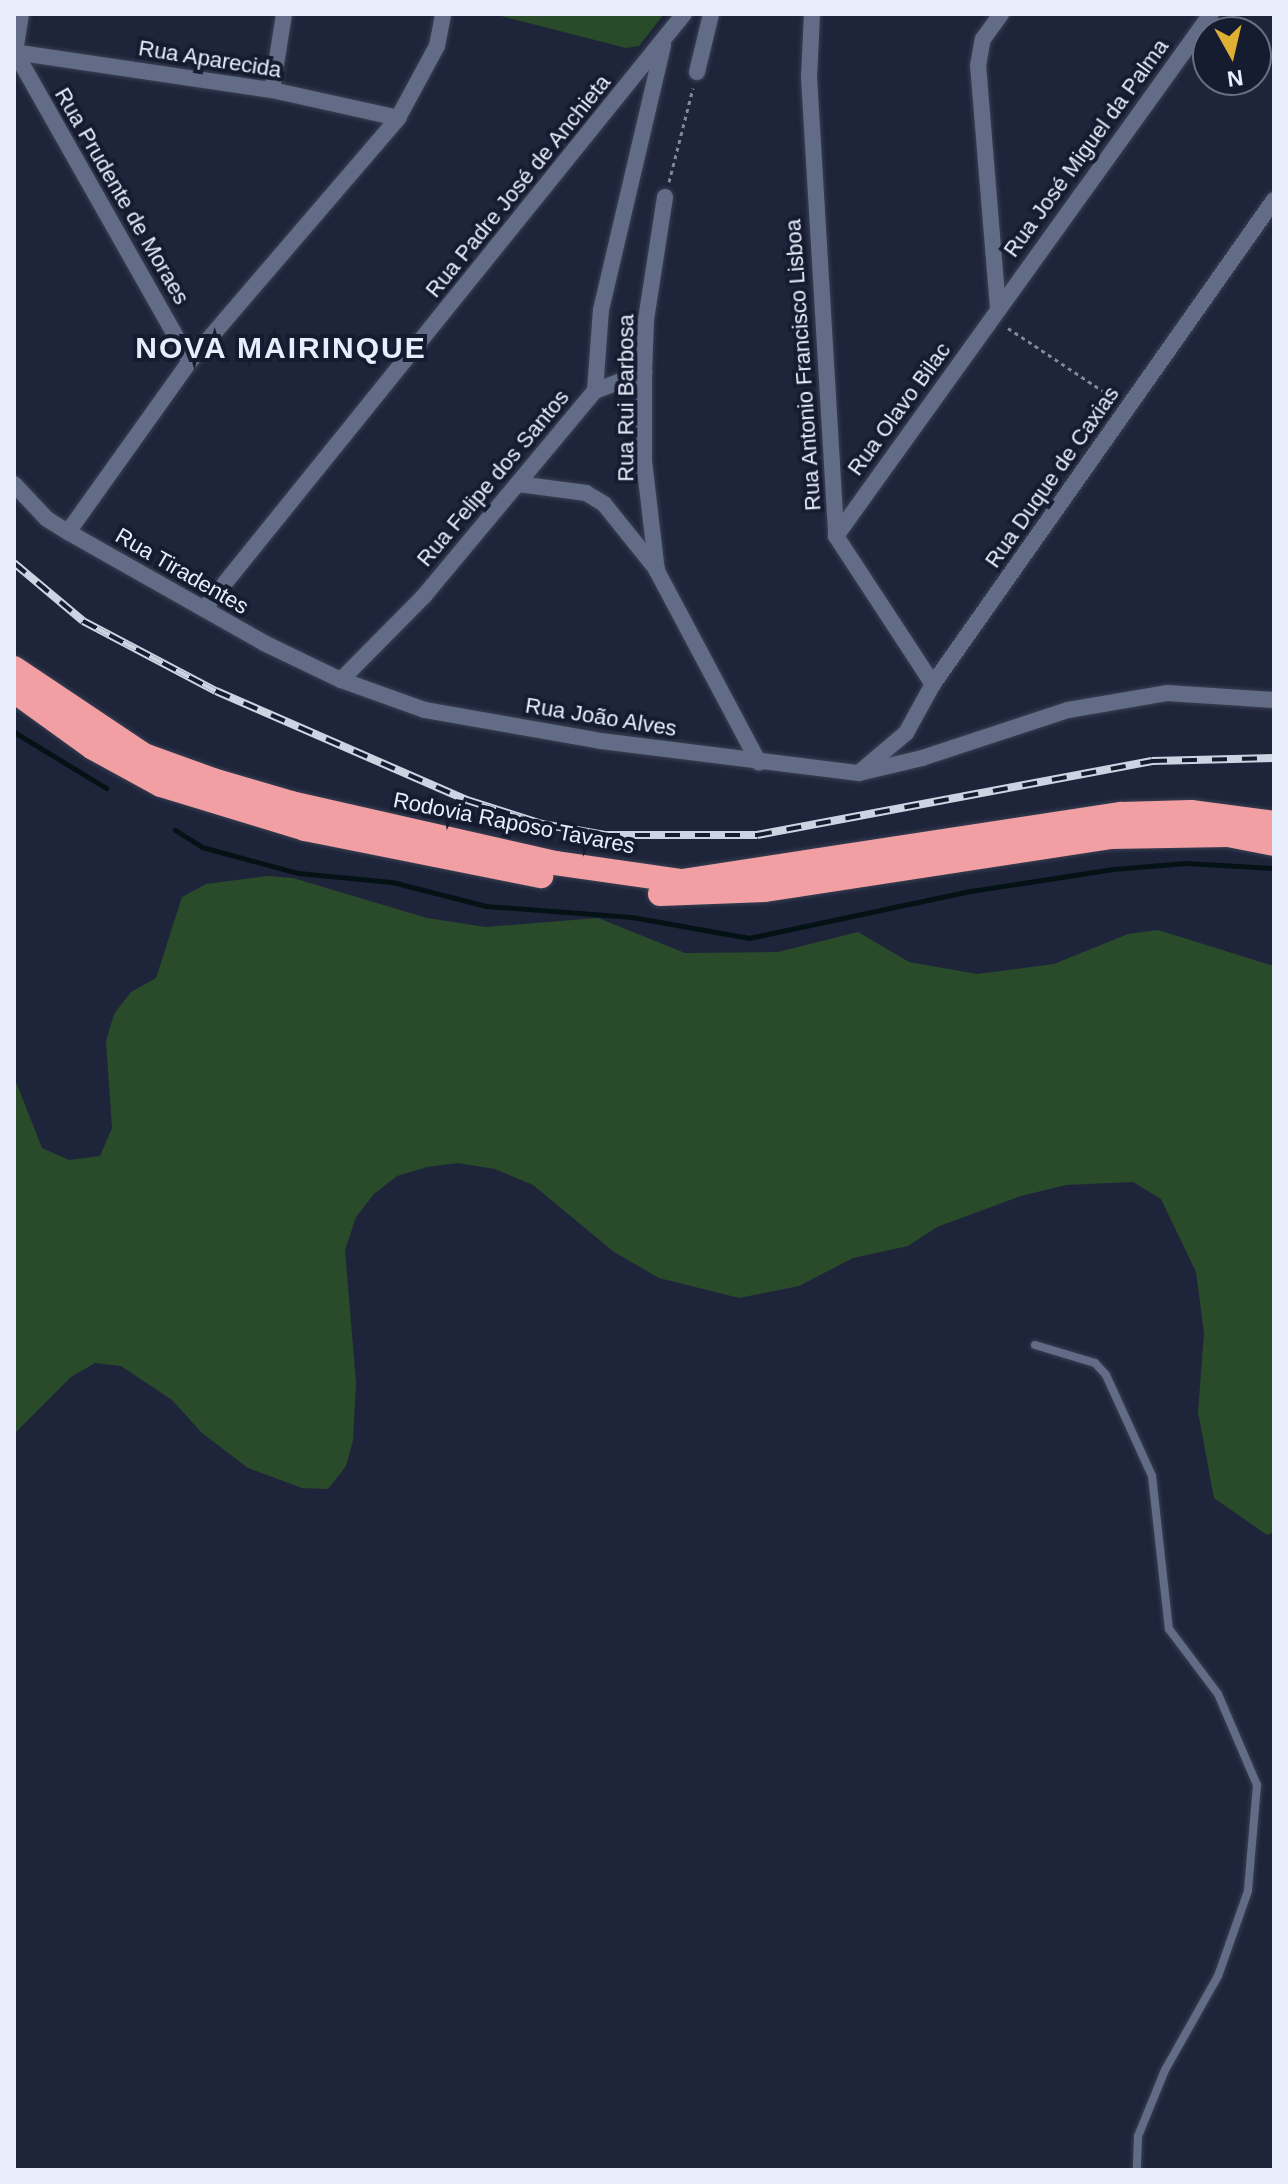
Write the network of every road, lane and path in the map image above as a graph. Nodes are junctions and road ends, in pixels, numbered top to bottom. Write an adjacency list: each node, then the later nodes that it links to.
1 (21, 14): 10 (street)
2 (284, 14): 12 (street)
3 (443, 14): 13 (street)
4 (711, 14): 11 (street)
5 (812, 14): 25 (street, Rua Antonio Francisco Lisboa)
6 (1001, 14): 16 (street)
7 (1211, 14): 16 (street, Rua José Miguel da Palma)
8 (679, 17): 9 (street, Rua Padre José de Anchieta)
9 (665, 38): 20 (street, Rua Felipe dos Santos); 27 (street, Rua Padre José de Anchieta)
10 (15, 52): 12 (street, Rua Aparecida); 18 (street, Rua Prudente de Moraes)
11 (697, 72): 14 (path)
12 (272, 90): 13 (street, Rua Aparecida)
13 (398, 118): 18 (street)
14 (665, 197): 19 (street, Rua Rui Barbosa)
15 (1274, 200): 21 (street, Rua Duque de Caxias)
16 (998, 308): 25 (street, Rua Olavo Bilac)
17 (1020, 336): 21 (path)
18 (190, 361): 24 (street)
19 (644, 372): 20 (street); 26 (street, Rua Rui Barbosa)
20 (595, 391): 23 (street, Rua Felipe dos Santos)
21 (1128, 407): 30 (street, Rua Duque de Caxias)
22 (14, 484): 24 (street, Rua Tiradentes)
23 (518, 484): 26 (street); 29 (street, Rua Felipe dos Santos)
24 (68, 532): 27 (street, Rua Tiradentes)
25 (836, 536): 30 (street, Rua Antonio Francisco Lisboa)
26 (657, 571): 33 (street, Rua Rui Barbosa)
27 (204, 609): 29 (street, Rua Tiradentes)
28 (14, 668): 35 (highway, Rodovia Raposo Tavares)
29 (341, 680): 33 (street, Rua João Alves)
30 (933, 684): 34 (street, Rua Duque de Caxias)
31 (14, 691): 36 (highway, Rodovia Raposo Tavares)
32 (1274, 700): 34 (street, Rua João Alves)
33 (759, 763): 34 (street, Rua João Alves)
34 (859, 773)
35 (1274, 823)
36 (1274, 844)
37 (1035, 1345): 38 (lane)
38 (1137, 2170)

